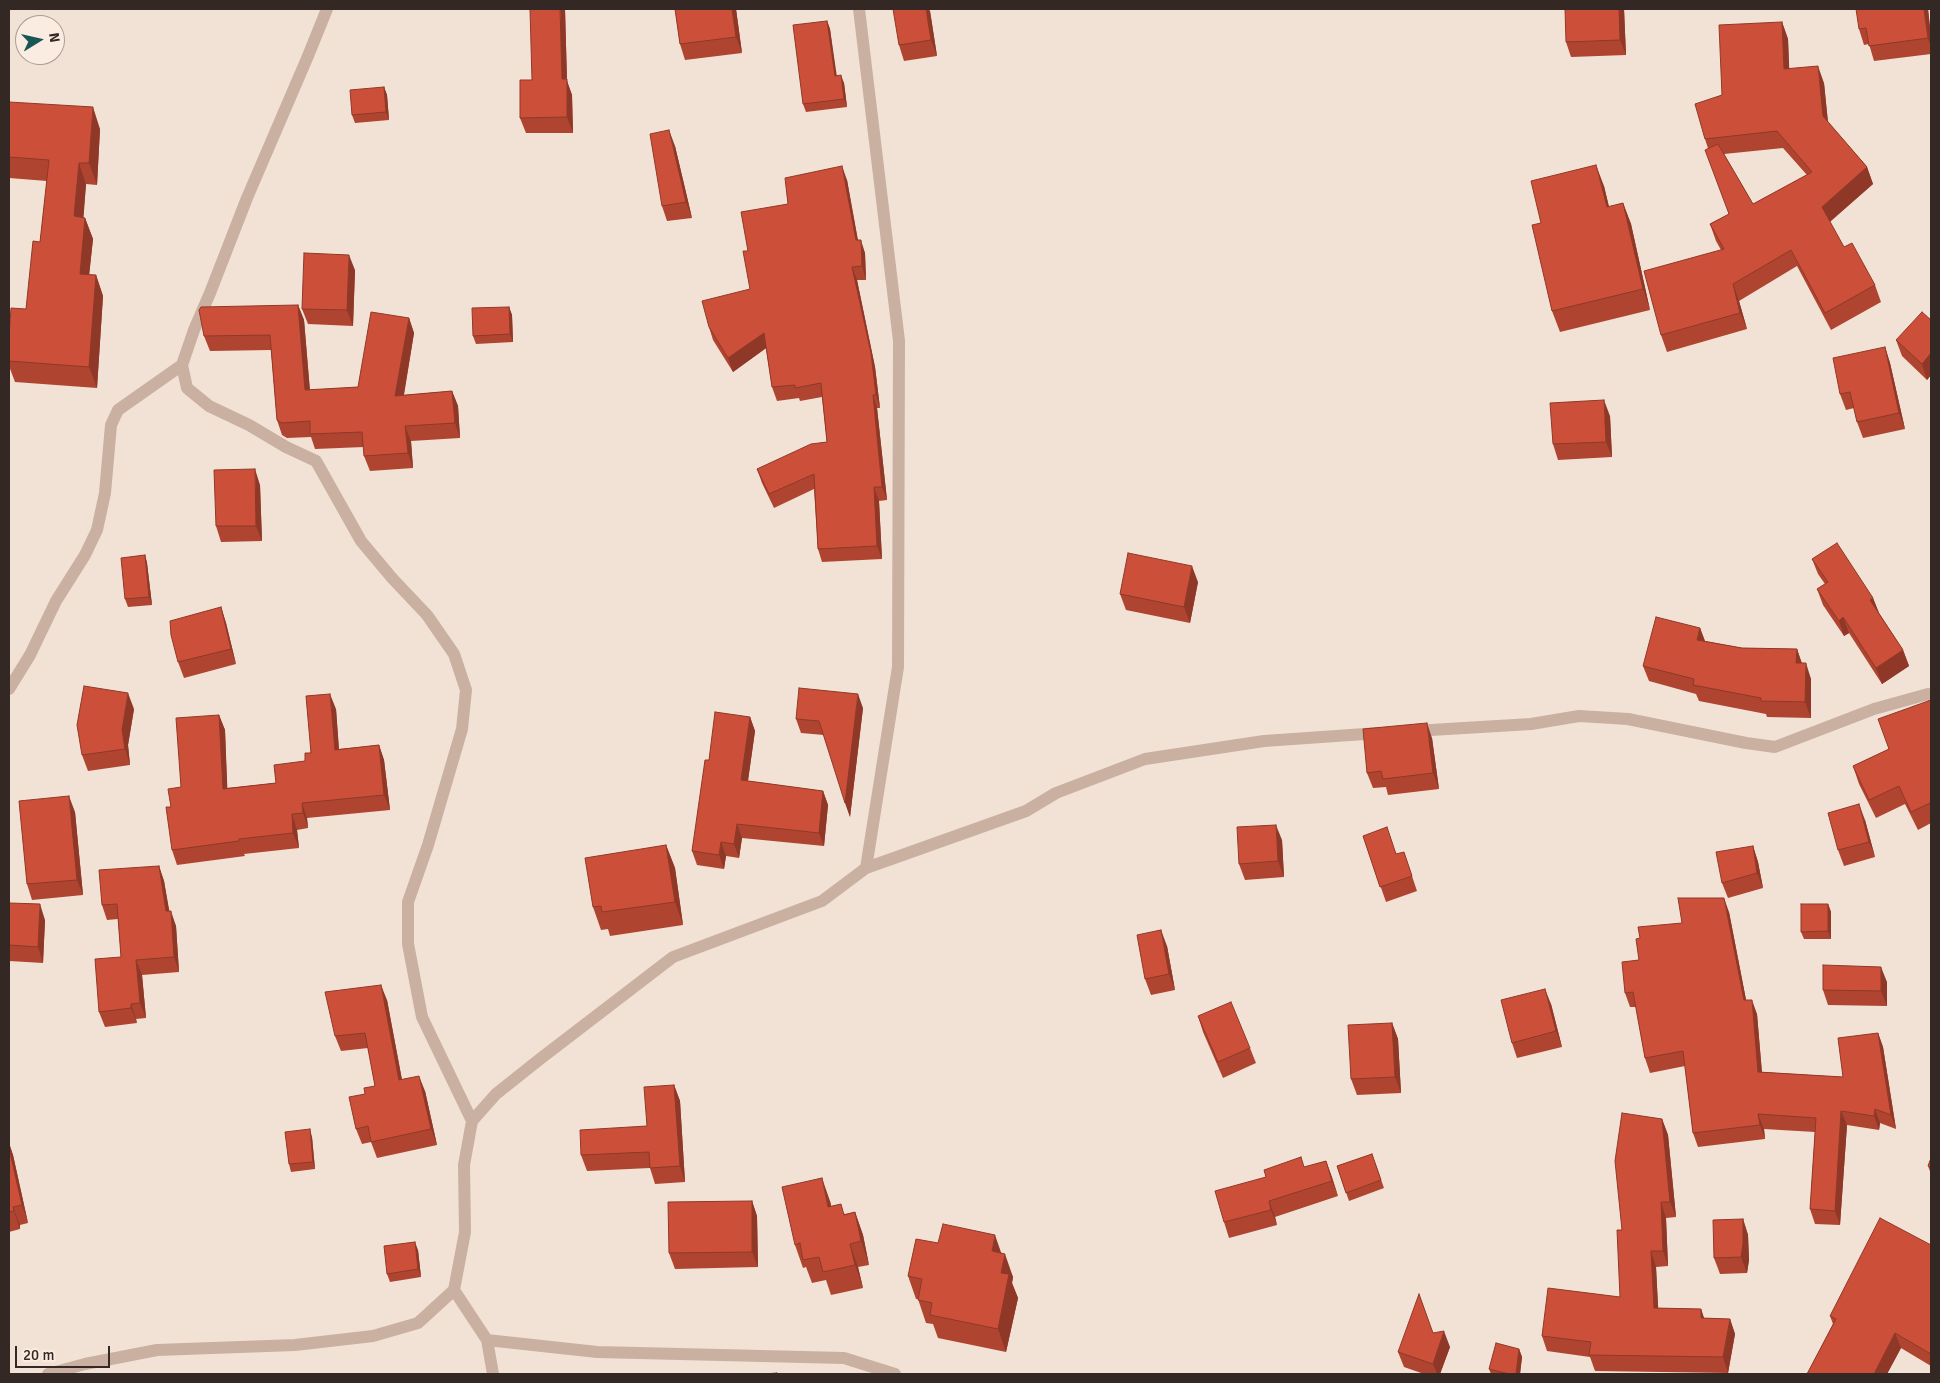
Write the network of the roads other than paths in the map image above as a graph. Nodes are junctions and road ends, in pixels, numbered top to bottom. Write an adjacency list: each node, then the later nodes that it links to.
1 (326, 9): 3 (street)
2 (859, 9): 6 (street)
3 (182, 365): 4 (street); 7 (street)
4 (9, 689)
5 (1931, 696): 6 (street)
6 (866, 868): 7 (street)
7 (472, 1121): 8 (street)
8 (454, 1290): 9 (street); 10 (street)
9 (487, 1340): 11 (street); 12 (street)
10 (48, 1374)
11 (492, 1374)
12 (895, 1374)

